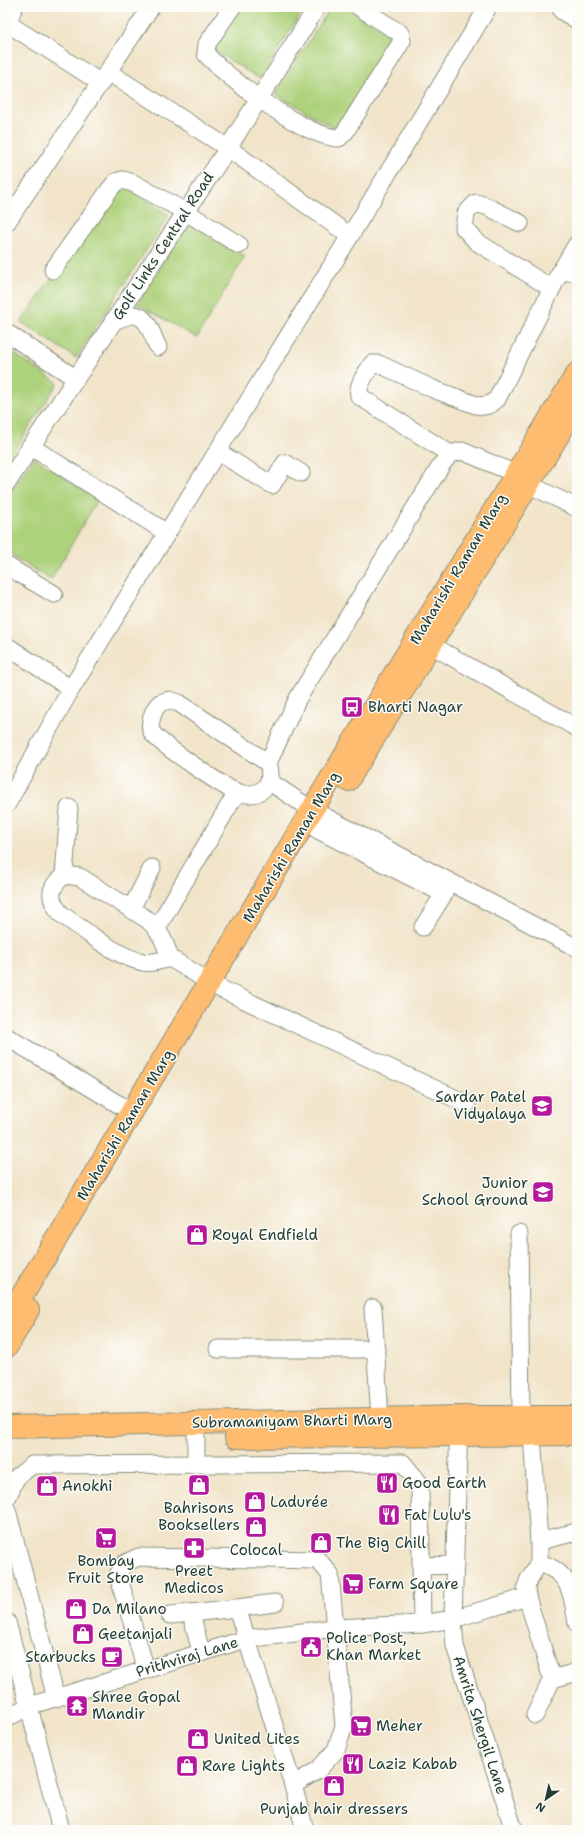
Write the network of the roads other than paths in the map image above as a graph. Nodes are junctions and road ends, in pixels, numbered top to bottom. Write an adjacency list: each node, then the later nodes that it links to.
1 (14, 7): 10 (street)
2 (151, 7): 8 (street)
3 (232, 7): 12 (street)
4 (317, 7): 12 (street, Golf Links Central Road)
5 (359, 7): 12 (street)
6 (488, 7): 17 (street)
7 (564, 7): 9 (street)
8 (140, 15): 11 (street)
9 (577, 20)
10 (7, 23): 11 (street)
11 (105, 78): 13 (street); 15 (street)
12 (259, 99): 13 (street, Golf Links Central Road)
13 (228, 148): 14 (street, Golf Links Central Road); 17 (street)
14 (186, 212): 19 (street); 20 (street); 23 (street, Golf Links Central Road)
15 (7, 222)
16 (520, 223): 22 (street)
17 (350, 236): 30 (street)
18 (577, 244): 22 (street)
19 (239, 245)
20 (53, 270)
21 (577, 273): 22 (street)
22 (554, 282): 31 (street)
23 (113, 321): 25 (street); 27 (street, Golf Links Central Road)
24 (7, 333): 27 (street)
25 (158, 347)
26 (577, 374): 33 (main road, Maharishi Raman Marg)
27 (75, 378): 29 (street, Golf Links Central Road)
28 (577, 404): 33 (main road, Maharishi Raman Marg)
29 (30, 446): 34 (street, Golf Links Central Road); 36 (street)
30 (218, 452): 32 (street); 36 (street)
31 (450, 454): 33 (street); 43 (street)
32 (301, 473)
33 (522, 479): 35 (street); 40 (main road, Maharishi Raman Marg); 48 (main road, Maharishi Raman Marg)
34 (7, 483)
35 (577, 508)
36 (167, 533): 41 (street)
37 (7, 566): 38 (street)
38 (54, 594)
39 (7, 646): 41 (street)
40 (431, 646): 42 (street); 48 (main road, Maharishi Raman Marg)
41 (72, 689): 46 (street)
42 (577, 728)
43 (268, 763): 44 (street); 45 (street)
44 (270, 782): 45 (street); 48 (street)
45 (237, 792): 53 (street)
46 (7, 804)
47 (69, 808): 50 (street)
48 (319, 819): 52 (street); 54 (street); 56 (main road, Maharishi Raman Marg)
49 (152, 868): 51 (street)
50 (64, 876): 51 (street); 55 (street)
51 (131, 909): 53 (street)
52 (423, 927)
53 (157, 928): 55 (street)
54 (577, 948)
55 (170, 958): 56 (street)
56 (216, 986): 58 (street); 59 (main road, Maharishi Raman Marg); 63 (main road, Maharishi Raman Marg)
57 (7, 1037): 59 (street)
58 (467, 1104)
59 (133, 1113): 62 (main road, Maharishi Raman Marg)
60 (519, 1234): 69 (street)
61 (373, 1308): 65 (street)
62 (7, 1321)
63 (7, 1346)
64 (218, 1349): 65 (street)
65 (376, 1349): 67 (street)
66 (577, 1417): 69 (main road, Subramaniyam Bharti Marg)
67 (380, 1419): 68 (main road, Subramaniyam Bharti Marg); 71 (main road, Subramaniyam Bharti Marg)
68 (459, 1426): 69 (main road, Subramaniyam Bharti Marg); 71 (main road, Subramaniyam Bharti Marg); 79 (street, Amrita Shergil Lane)
69 (527, 1426): 72 (main road, Subramaniyam Bharti Marg); 77 (street)
70 (11, 1428): 71 (main road, Subramaniyam Bharti Marg)
71 (196, 1430): 73 (street)
72 (577, 1434)
73 (196, 1464): 74 (street); 80 (street)
74 (7, 1498)
75 (7, 1510): 96 (street)
76 (577, 1532): 77 (street)
77 (539, 1541): 78 (street)
78 (539, 1563): 81 (street); 88 (street)
79 (455, 1565): 80 (street); 86 (street, Amrita Shergil Lane)
80 (421, 1566): 89 (street)
81 (527, 1597): 86 (street); 95 (street)
82 (275, 1603): 83 (street)
83 (237, 1608): 84 (street); 91 (street)
84 (191, 1613): 85 (street); 92 (street)
85 (170, 1615)
86 (453, 1619): 89 (street); 103 (street, Amrita Shergil Lane)
87 (7, 1622): 97 (street)
88 (577, 1623)
89 (422, 1624): 90 (street)
90 (335, 1628): 91 (street); 93 (street); 100 (street)
91 (246, 1639): 92 (street, Prithviraj Lane); 100 (street, Prithviraj Lane)
92 (201, 1652): 93 (street, Prithviraj Lane)
93 (146, 1670): 96 (street, Prithviraj Lane)
94 (577, 1672): 95 (street)
95 (552, 1679): 98 (street)
96 (56, 1698): 97 (street, Prithviraj Lane)
97 (29, 1706): 99 (street, Prithviraj Lane); 101 (street)
98 (535, 1715)
99 (7, 1718)
100 (293, 1785): 102 (street, Prithviraj Lane)
101 (62, 1830)
102 (305, 1830)
103 (514, 1830)

